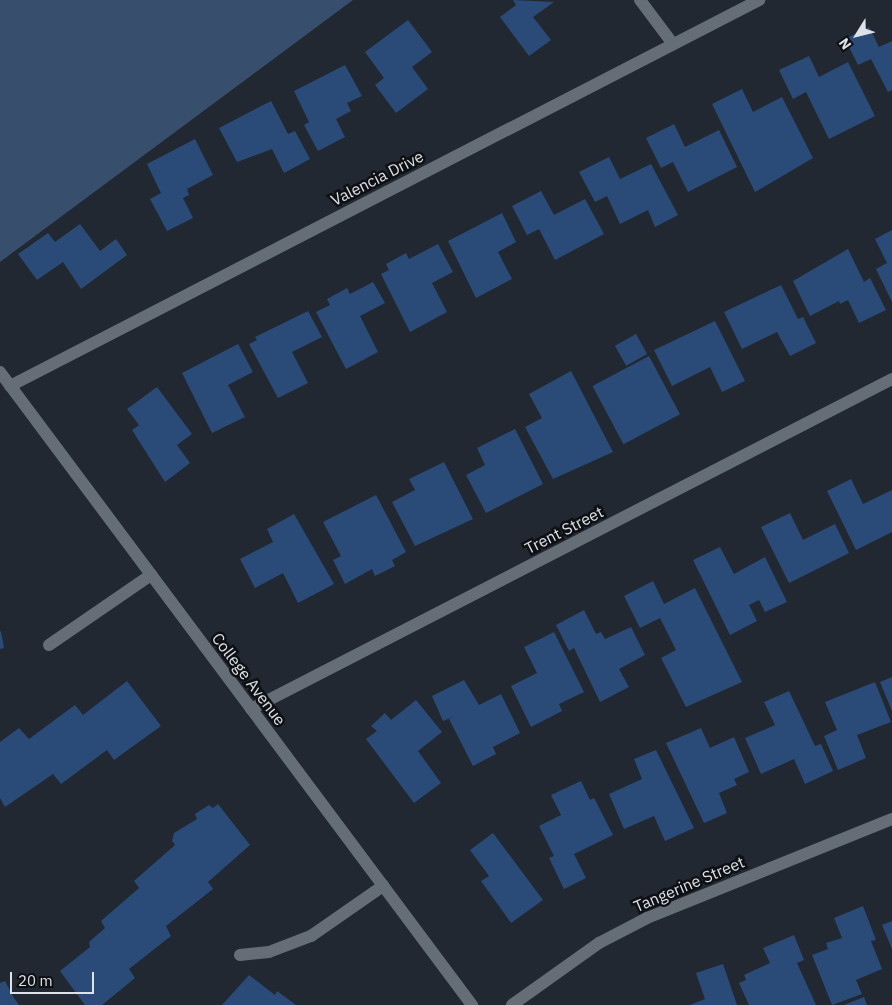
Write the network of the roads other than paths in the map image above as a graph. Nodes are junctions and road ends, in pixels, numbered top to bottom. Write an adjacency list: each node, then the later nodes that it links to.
1 (640, 0): 3 (street)
2 (759, 0): 3 (street, Valencia Drive)
3 (673, 44): 6 (street, Valencia Drive)
4 (0, 372): 6 (street, College Avenue)
5 (892, 379): 9 (street, Trent Street)
6 (10, 386): 7 (street, College Avenue)
7 (151, 575): 8 (street); 9 (street, College Avenue)
8 (49, 645)
9 (251, 709): 11 (street, College Avenue)
10 (892, 819): 14 (street, Tangerine Street)
11 (383, 886): 12 (street); 13 (street, College Avenue)
12 (240, 955)
13 (472, 1005)
14 (512, 1005)

